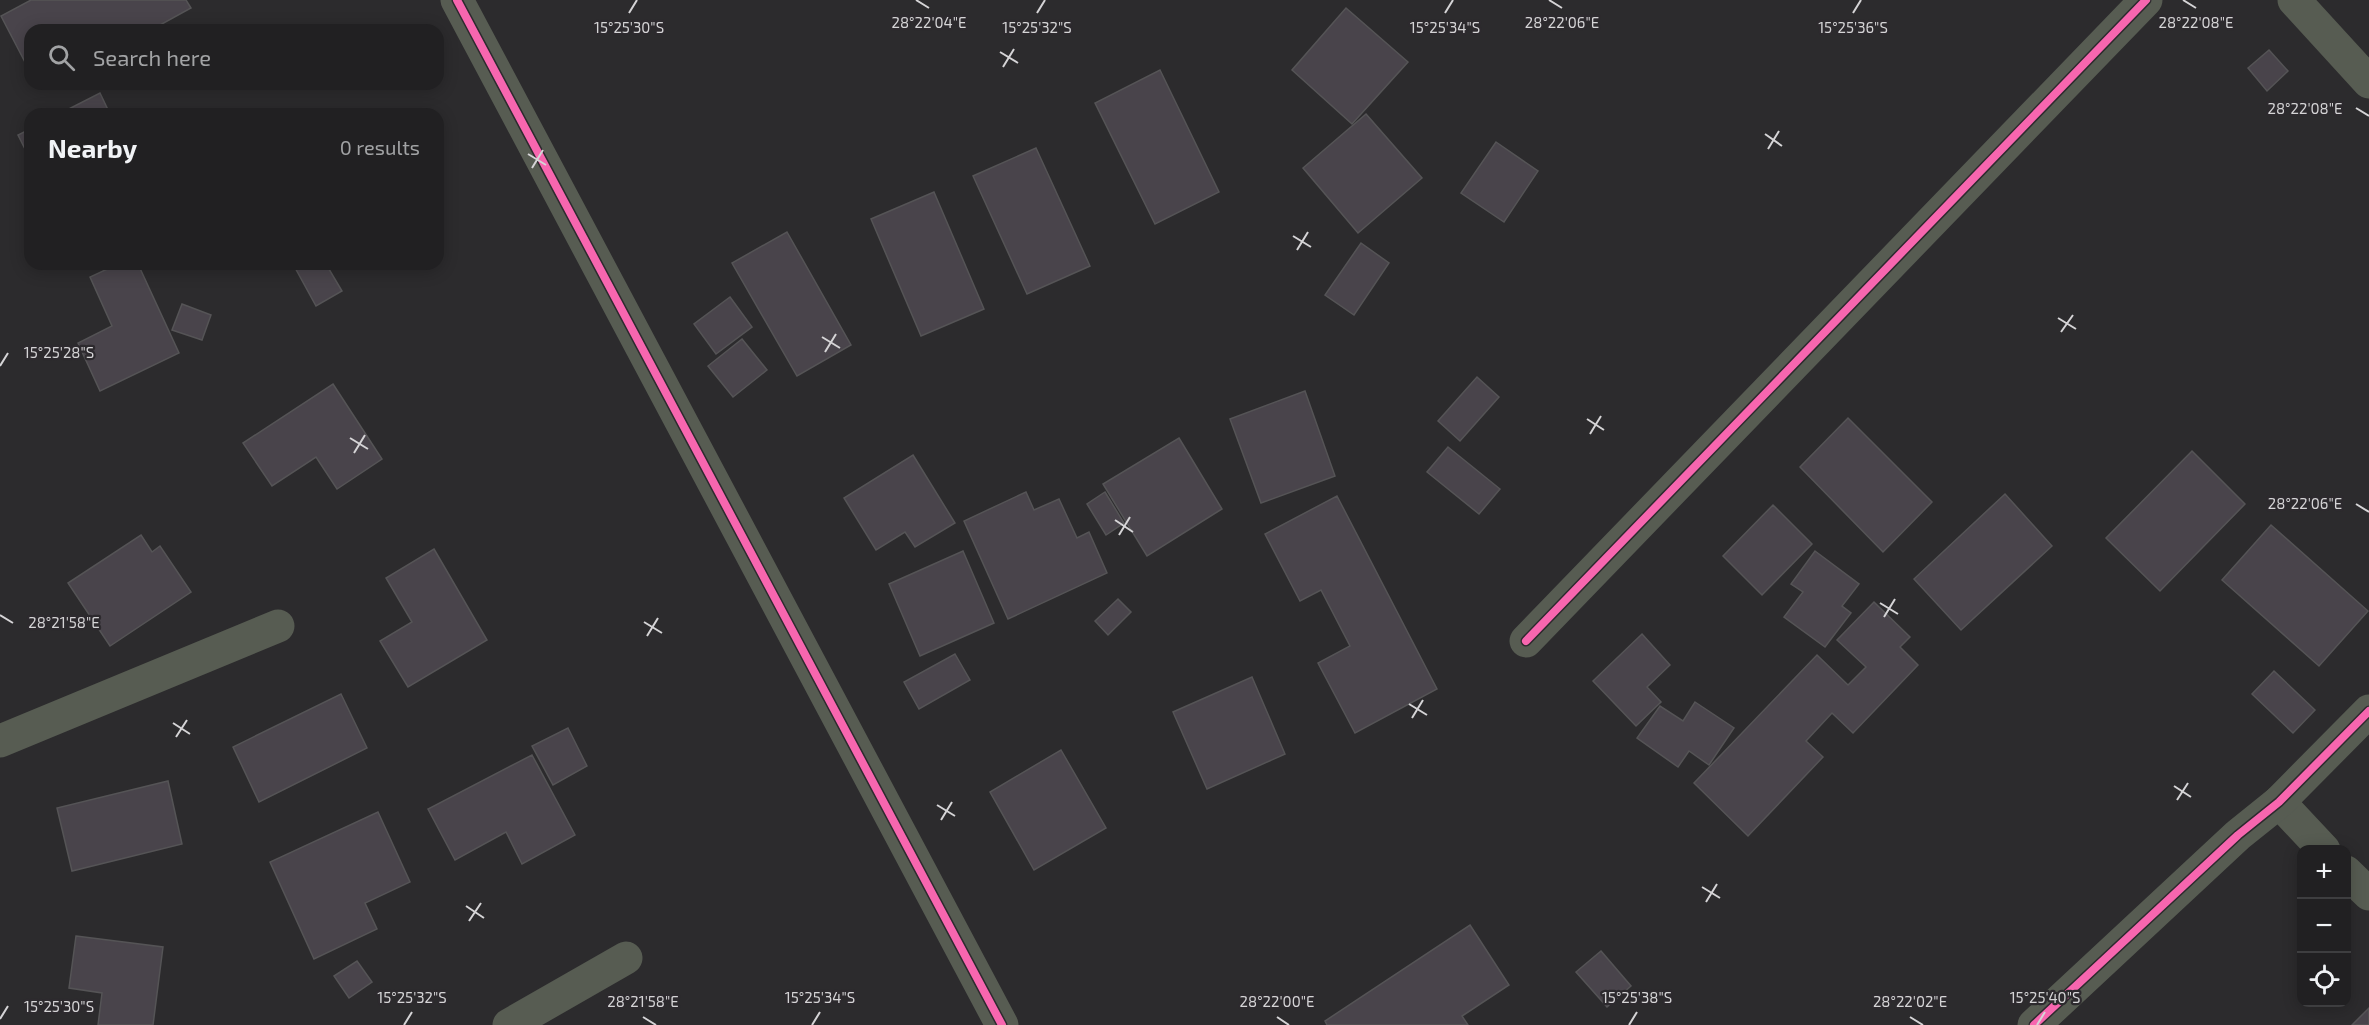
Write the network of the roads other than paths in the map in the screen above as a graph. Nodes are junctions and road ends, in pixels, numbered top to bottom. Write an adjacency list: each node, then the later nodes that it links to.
1 (457, 0): 15 (street)
2 (2146, 0): 6 (street)
3 (2294, 0): 4 (street)
4 (2369, 82)
5 (278, 626): 8 (street)
6 (1526, 641)
7 (2369, 711): 9 (street)
8 (0, 741)
9 (2279, 802): 10 (street); 16 (street)
10 (2320, 845)
11 (2351, 877): 12 (street)
12 (2369, 894)
13 (626, 958): 14 (street)
14 (509, 1025)
15 (1002, 1025)
16 (2034, 1025)

